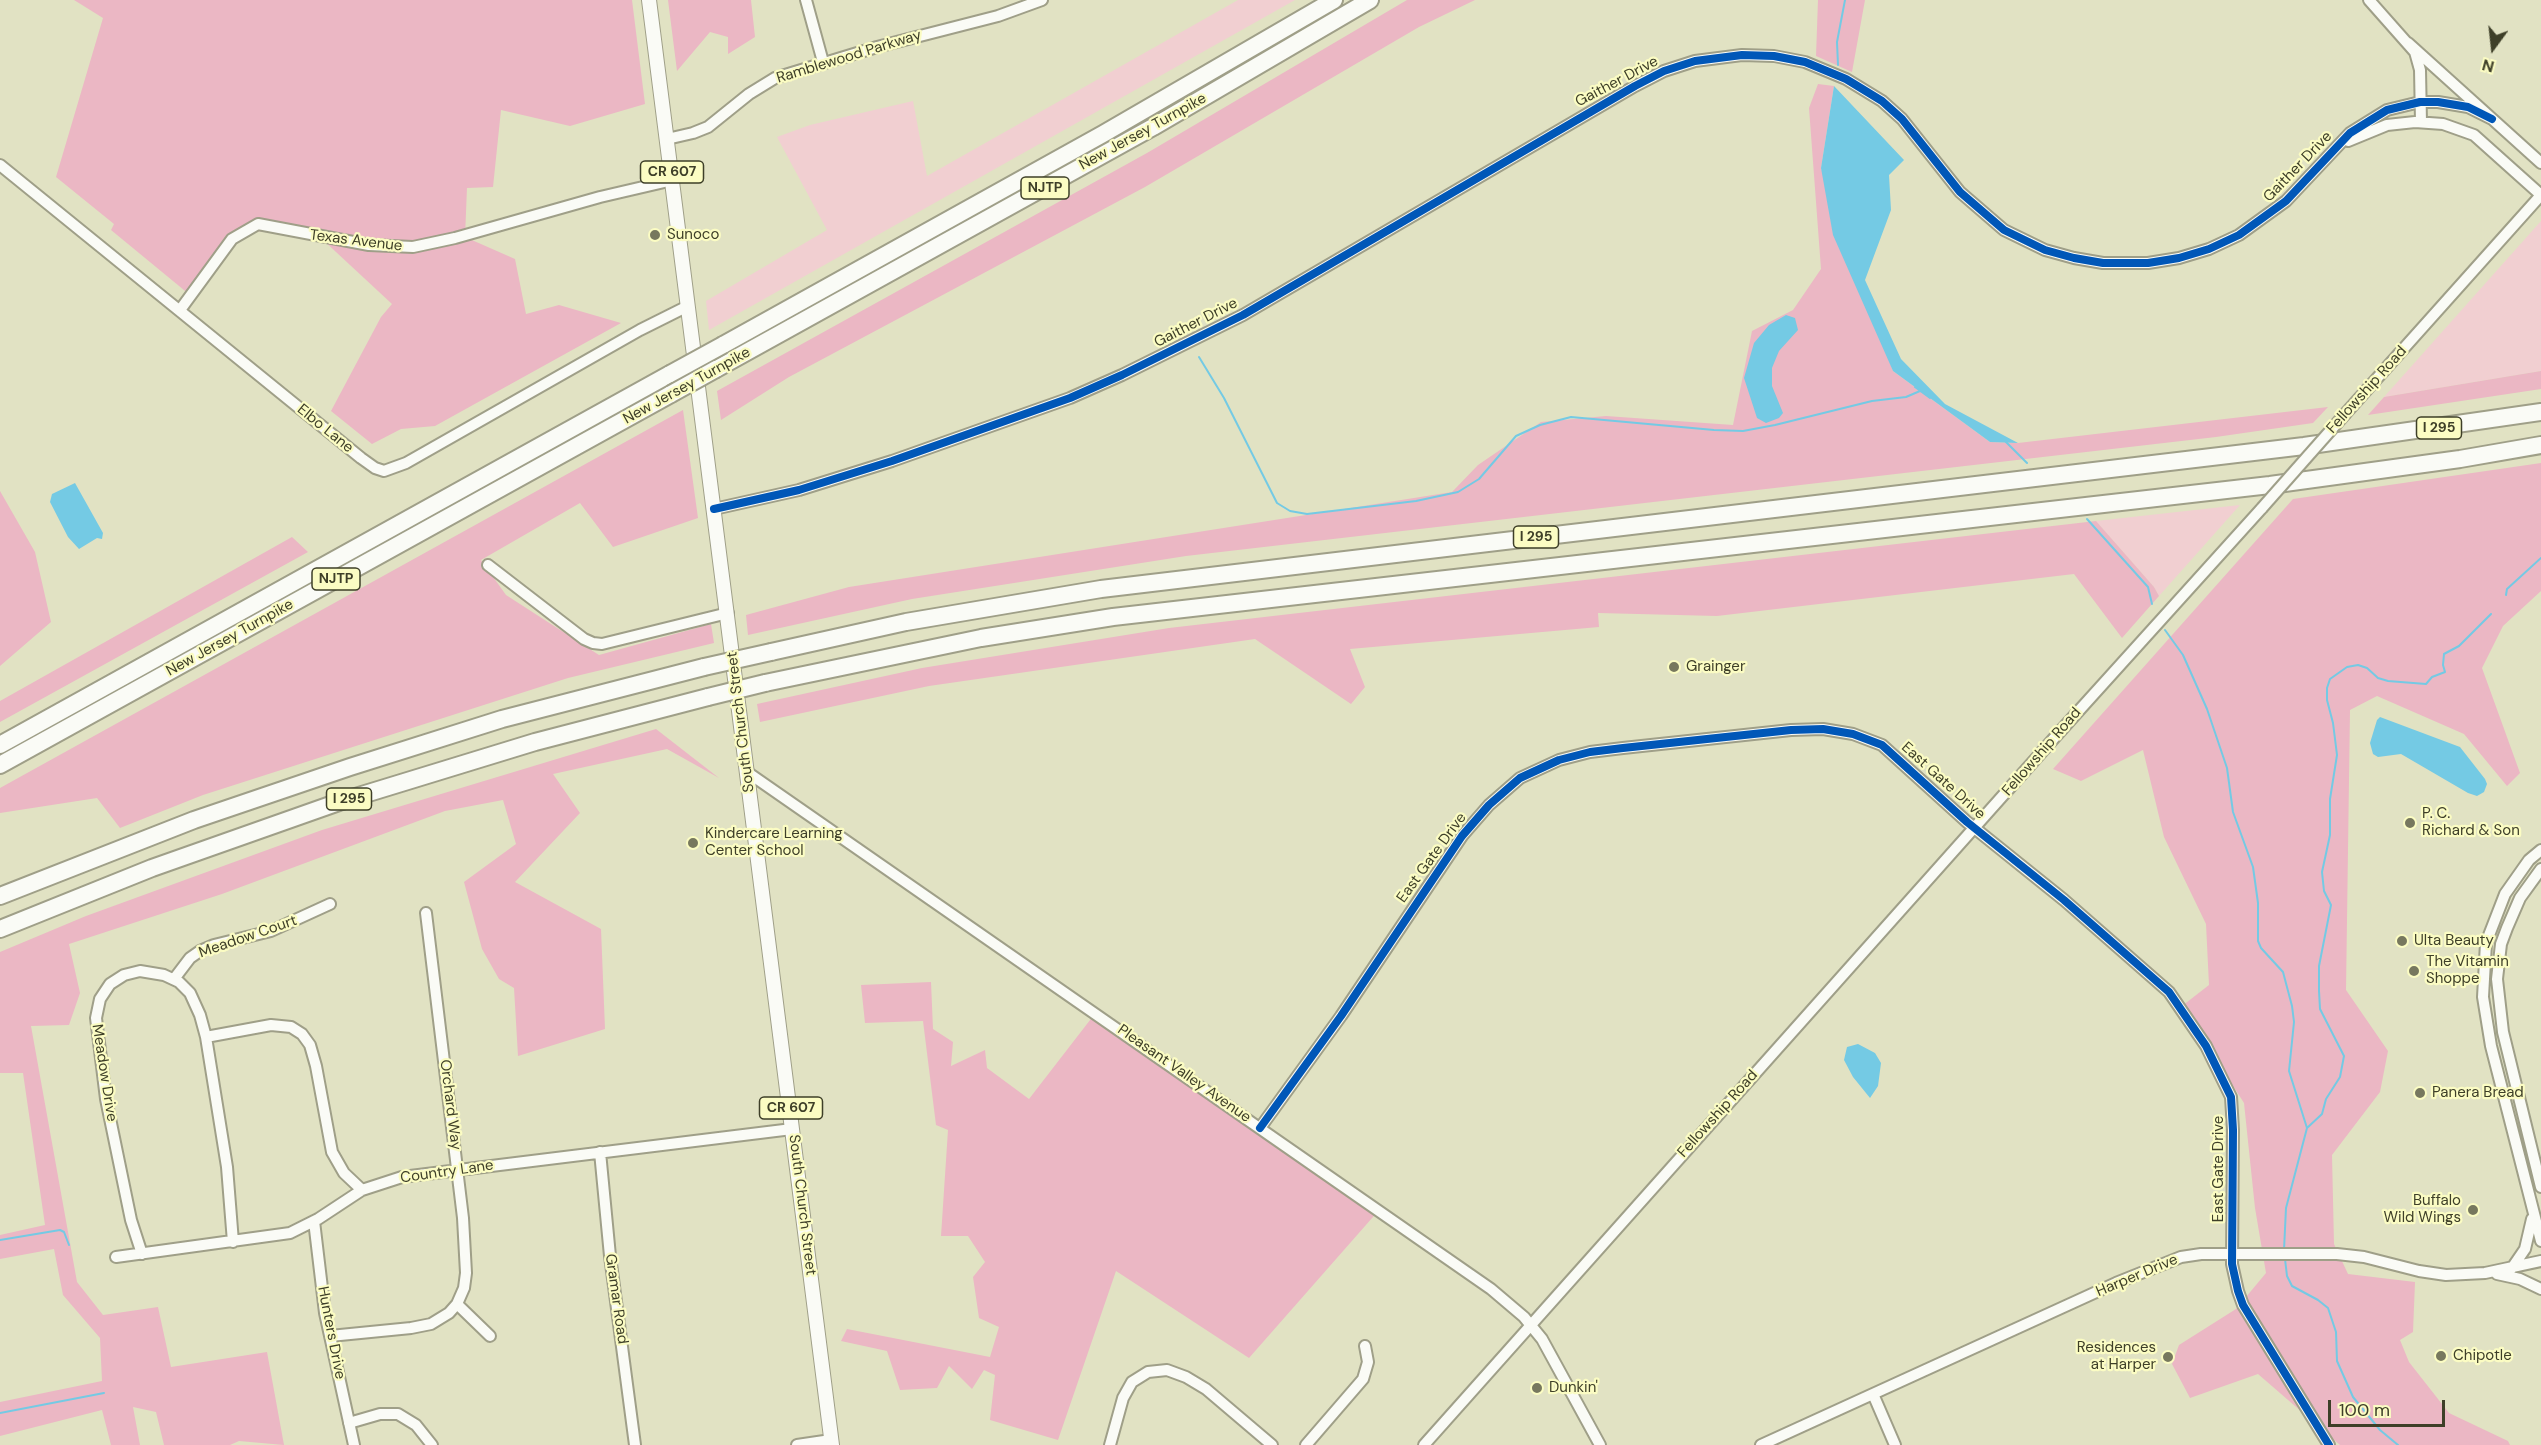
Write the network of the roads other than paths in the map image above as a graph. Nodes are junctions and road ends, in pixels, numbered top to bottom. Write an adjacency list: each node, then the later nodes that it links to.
1 (649, 0): 12 (main road, South Church Street / CR 607)
2 (806, 0): 8 (street)
3 (1042, 0): 8 (street, Ramblewood Parkway)
4 (1334, 0): 25 (highway, New Jersey Turnpike / NJTP, bridge)
5 (1370, 0): 26 (highway, New Jersey Turnpike / NJTP, bridge)
6 (2369, 0): 7 (street)
7 (2408, 43): 9 (street); 10 (street)
8 (823, 62): 12 (street, Ramblewood Parkway)
9 (2420, 102): 10 (street, Gaither Drive); 11 (street); 13 (street, Gaither Drive)
10 (2492, 119): 14 (street)
11 (2421, 122): 13 (street, Gaither Drive); 17 (street, Gaither Drive)
12 (667, 139): 16 (main road, South Church Street / CR 607)
13 (2335, 149): 22 (street, Gaither Drive)
14 (2541, 163)
15 (0, 165): 19 (street, Elbo Lane)
16 (673, 180): 18 (main road, South Church Street / CR 607); 19 (street, Texas Avenue)
17 (2541, 195): 28 (street, Fellowship Road, bridge)
18 (688, 306): 19 (street, Elbo Lane); 22 (main road, South Church Street / CR 607)
19 (180, 310)
20 (2541, 412): 31 (highway, I 295, bridge)
21 (2541, 445): 34 (highway, I 295, bridge)
22 (714, 509): 24 (main road, South Church Street / CR 607)
23 (488, 565): 24 (street)
24 (728, 613): 27 (main road, South Church Street / CR 607)
25 (0, 745)
26 (0, 765)
27 (747, 771): 37 (street, Pleasant Valley Avenue); 38 (main road, South Church Street / CR 607)
28 (1974, 828): 37 (street, East Gate Drive); 48 (street, East Gate Drive); 55 (street, Fellowship Road)
29 (2541, 850): 43 (street)
30 (2541, 869): 41 (street)
31 (0, 896)
32 (330, 904): 35 (street, Meadow Court)
33 (426, 913): 40 (street, Orchard Way)
34 (0, 929)
35 (174, 979): 36 (street); 47 (street, Meadow Drive)
36 (206, 1038): 42 (street); 46 (street)
37 (1260, 1128): 55 (street, Pleasant Valley Avenue)
38 (792, 1129): 39 (street, Country Lane); 61 (main road, South Church Street / CR 607)
39 (600, 1152): 40 (street, Country Lane); 64 (street, Gramar Road)
40 (458, 1170): 42 (street, Country Lane); 54 (street, Orchard Way)
41 (2541, 1186)
42 (362, 1190): 44 (street, Country Lane)
43 (2532, 1206): 45 (street); 51 (street)
44 (314, 1221): 46 (street, Country Lane); 56 (street, Hunters Drive)
45 (2541, 1241)
46 (233, 1242): 47 (street, Country Lane)
47 (142, 1254): 49 (street, Country Lane)
48 (2232, 1254): 52 (street, Harper Drive); 59 (street, Harper Drive); 73 (street, East Gate Drive)
49 (116, 1257)
50 (2541, 1261): 51 (street, Harper Drive)
51 (2512, 1268): 52 (street, Harper Drive)
52 (2491, 1272): 53 (street)
53 (2541, 1289)
54 (457, 1304): 56 (street); 57 (street)
55 (1531, 1325): 69 (street, Fellowship Road); 70 (street, Pleasant Valley Avenue)
56 (330, 1336): 60 (street, Hunters Drive)
57 (490, 1336)
58 (1365, 1346): 68 (street)
59 (1873, 1394): 71 (street, Harper Drive); 72 (street)
60 (349, 1423): 62 (street, Hunters Drive); 63 (street)
61 (832, 1442): 65 (street)
62 (354, 1445)
63 (432, 1445)
64 (635, 1445)
65 (797, 1445)
66 (1110, 1445): 67 (street)
67 (1272, 1445)
68 (1306, 1445)
69 (1424, 1445)
70 (1600, 1445)
71 (1761, 1445)
72 (1895, 1445)
73 (2329, 1445)

